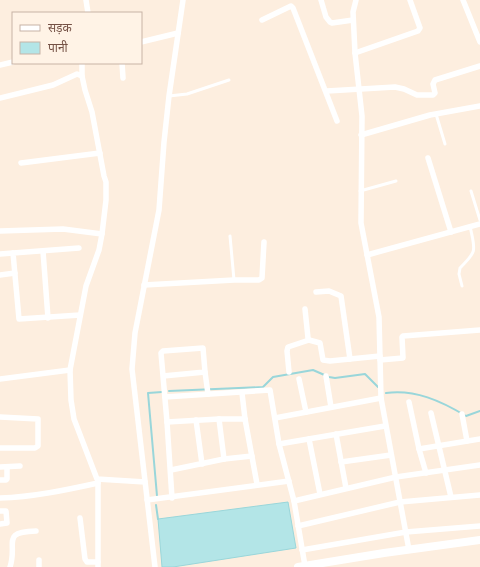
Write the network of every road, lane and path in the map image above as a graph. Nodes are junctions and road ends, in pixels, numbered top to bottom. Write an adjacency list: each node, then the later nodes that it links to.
1 (86, 0): 7 (street)
2 (183, 0): 10 (street)
3 (321, 0): 9 (street)
4 (356, 0): 9 (street)
5 (410, 0): 13 (street)
6 (463, 0): 12 (street)
7 (88, 12)
8 (262, 20): 23 (street)
9 (353, 20): 13 (street)
10 (178, 33): 11 (street); 24 (street)
11 (142, 42)
12 (480, 42)
13 (355, 53): 22 (street)
14 (12, 62): 17 (street)
15 (82, 64): 19 (street)
16 (122, 64): 20 (street)
17 (0, 65)
18 (480, 66): 22 (street)
19 (82, 76): 25 (street); 31 (street)
20 (123, 78)
21 (229, 80): 24 (lane)
22 (359, 89): 23 (street); 29 (street)
23 (326, 91): 28 (street)
24 (169, 96): 53 (street)
25 (0, 98)
26 (480, 106): 27 (street)
27 (436, 114): 29 (street); 30 (lane)
28 (337, 121)
29 (361, 135): 35 (street)
30 (445, 144)
31 (100, 153): 33 (street); 42 (street)
32 (428, 158): 41 (street)
33 (20, 163)
34 (396, 181): 35 (lane)
35 (360, 191): 49 (street)
36 (470, 191): 37 (lane)
37 (480, 220)
38 (480, 224): 39 (street)
39 (470, 226): 41 (street); 54 (lane)
40 (0, 231): 42 (street)
41 (451, 232): 49 (street)
42 (102, 234): 57 (street)
43 (230, 236): 52 (lane)
44 (264, 242): 52 (street)
45 (79, 248): 46 (street)
46 (43, 250): 47 (street); 58 (street)
47 (13, 253): 48 (street); 50 (street)
48 (0, 254)
49 (367, 255): 61 (street)
50 (15, 273): 51 (street); 58 (street)
51 (0, 275)
52 (234, 280): 53 (street)
53 (144, 285): 110 (street)
54 (462, 286)
55 (316, 292): 62 (street)
56 (305, 309): 60 (street)
57 (80, 316): 58 (street); 63 (street)
58 (48, 318)
59 (480, 330): 61 (street)
60 (309, 340): 62 (street); 65 (street)
61 (380, 358): 62 (street); 73 (street)
62 (350, 359)
63 (70, 370): 68 (street); 109 (street)
64 (205, 372): 66 (street); 66 (street); 70 (street)
65 (289, 372)
66 (164, 376): 72 (street)
67 (326, 376): 75 (street)
68 (0, 379)
69 (299, 379): 76 (street)
70 (207, 391): 71 (street); 72 (street)
71 (242, 393): 80 (street); 82 (street)
72 (165, 397): 84 (street)
73 (381, 398): 75 (street); 85 (street)
74 (409, 402): 93 (street)
75 (331, 407): 76 (street)
76 (306, 412): 80 (street)
77 (431, 413): 91 (street)
78 (462, 414): 89 (street)
79 (0, 417): 92 (street)
80 (275, 418): 90 (street)
81 (219, 419): 82 (street); 83 (street); 96 (street)
82 (245, 419): 95 (street)
83 (196, 420): 84 (street); 98 (street)
84 (168, 422): 104 (street)
85 (385, 426): 86 (street); 94 (street)
86 (336, 434): 87 (street); 97 (street)
87 (309, 439): 90 (street); 113 (street)
88 (480, 439): 89 (street)
89 (467, 441): 91 (street)
90 (279, 444): 108 (street)
91 (438, 445): 93 (street); 103 (street)
92 (0, 448)
93 (419, 449): 105 (street)
94 (392, 455): 97 (street); 106 (street)
95 (252, 456): 96 (street); 111 (street)
96 (224, 459): 98 (street)
97 (341, 462): 112 (street)
98 (202, 464): 104 (street)
99 (480, 465): 103 (street)
100 (20, 466): 102 (street)
101 (0, 467): 102 (street)
102 (7, 467): 107 (street)
103 (444, 469): 105 (street); 115 (street)
104 (171, 470): 117 (street)
105 (426, 473): 106 (street)
106 (396, 477): 112 (street); 120 (street)
107 (0, 480)
108 (289, 481): 111 (street); 119 (street)
109 (98, 482): 110 (street); 116 (street); 132 (street)
110 (145, 482): 118 (street)
111 (257, 484): 117 (street)
112 (346, 488): 113 (street)
113 (320, 494): 119 (street)
114 (480, 495): 115 (street)
115 (451, 497): 120 (street)
116 (0, 498)
117 (172, 498): 118 (street)
118 (147, 500): 136 (street)
119 (294, 500): 124 (street)
120 (400, 502): 124 (street); 127 (street)
121 (0, 510): 123 (street)
122 (80, 518): 132 (street)
123 (0, 524)
124 (298, 526): 129 (street)
125 (480, 526): 127 (street)
126 (36, 531): 134 (street)
127 (406, 532): 129 (street); 130 (street)
128 (480, 540): 130 (main road)
129 (302, 550): 133 (street)
130 (409, 550): 133 (main road)
131 (39, 560): 135 (street)
132 (98, 564)
133 (301, 566)
134 (10, 567)
135 (39, 567)
136 (155, 567)

